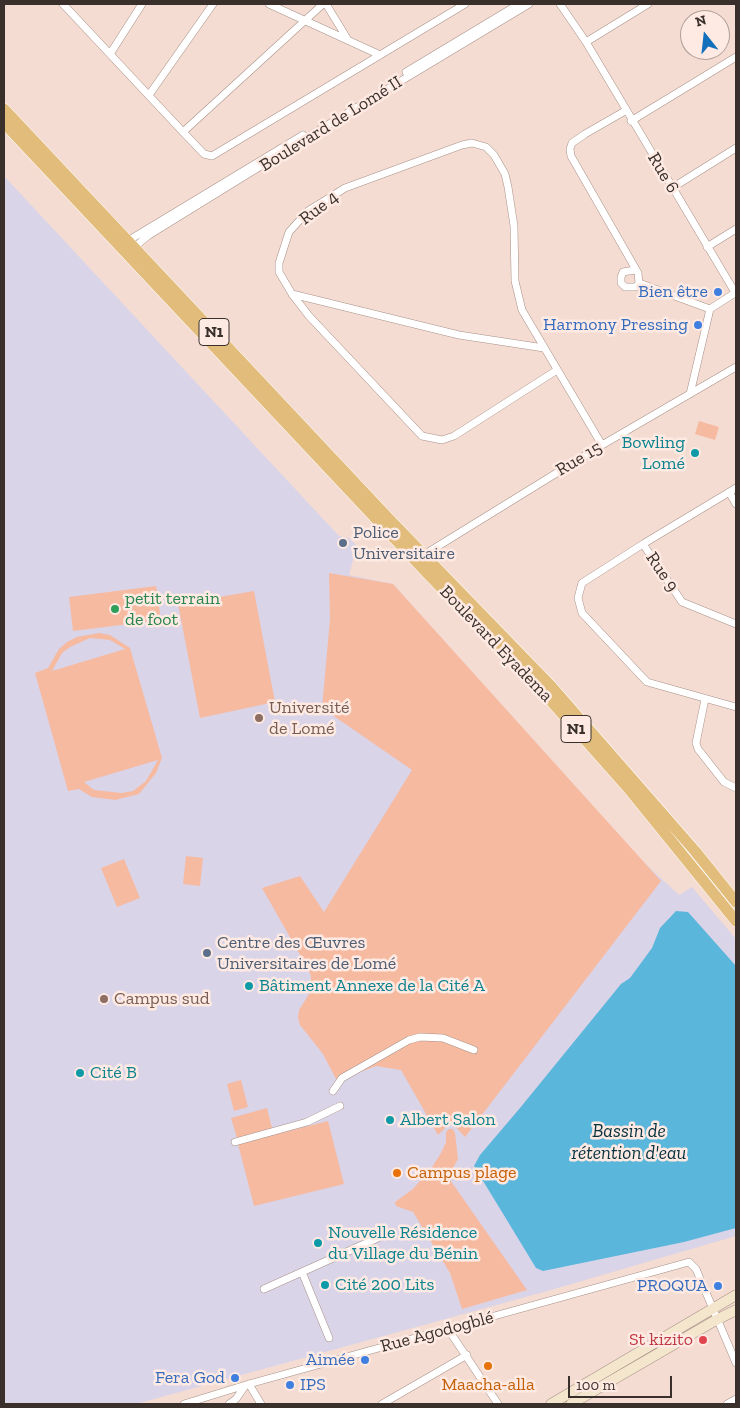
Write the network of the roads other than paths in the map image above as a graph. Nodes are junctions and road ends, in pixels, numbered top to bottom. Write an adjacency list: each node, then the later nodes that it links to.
1 (63, 4): 14 (street)
2 (142, 4): 14 (street)
3 (213, 4): 17 (street)
4 (269, 4): 11 (street)
5 (325, 4): 11 (street); 12 (street)
6 (466, 4): 15 (street)
7 (519, 4): 26 (street, Boulevard de Lomé II)
8 (529, 4): 26 (street, Boulevard de Lomé II)
9 (560, 4): 13 (street, Rue 6)
10 (648, 4): 13 (street)
11 (305, 21): 12 (street); 22 (street)
12 (348, 40): 15 (street)
13 (586, 42): 19 (street, Rue 6)
14 (110, 54): 17 (street)
15 (380, 55): 22 (street)
16 (736, 57): 20 (street)
17 (148, 95): 22 (street)
18 (4, 108): 26 (highway, N1)
19 (625, 110): 20 (street, Rue 6); 28 (street)
20 (631, 121): 24 (street, Rue 6)
21 (4, 123): 26 (highway, Boulevard Eyadema / N1)
22 (183, 132)
23 (736, 148): 24 (street)
24 (672, 188): 27 (street, Rue 6)
25 (736, 229): 27 (street)
26 (127, 247): 42 (highway, Boulevard Eyadema / N1)
27 (707, 247): 30 (street, Rue 6)
28 (635, 270): 29 (street); 29 (street)
29 (639, 283): 32 (street)
30 (736, 293): 32 (street)
31 (292, 294): 33 (street); 33 (street, Rue 4); 35 (street, Rue 4)
32 (710, 309): 36 (street)
33 (544, 348): 35 (street, Rue 4)
34 (736, 367): 36 (street, Rue 15)
35 (557, 370): 37 (street, Rue 4)
36 (690, 394): 37 (street, Rue 15)
37 (602, 445): 42 (street, Rue 15)
38 (736, 488): 39 (street)
39 (729, 492): 40 (street); 41 (street)
40 (736, 504)
41 (643, 544): 43 (street, Rue 9); 44 (street)
42 (419, 557): 47 (highway, Boulevard Eyadema / N1)
43 (736, 624)
44 (705, 699): 45 (street); 46 (street)
45 (736, 707)
46 (736, 788)
47 (733, 905): 48 (highway, Boulevard Eyadema / N1)
48 (736, 921)
49 (474, 1050): 50 (street)
50 (333, 1091)
51 (340, 1106): 52 (street)
52 (235, 1142)
53 (391, 1232): 54 (street)
54 (302, 1272): 55 (street); 61 (street)
55 (264, 1288)
56 (736, 1295): 57 (main road)
57 (711, 1307): 59 (street); 60 (street, Rue Agodogblé); 71 (main road)
58 (736, 1310): 59 (main road)
59 (718, 1323): 63 (street); 72 (main road)
60 (448, 1329): 62 (street); 64 (street, Rue Agodogblé)
61 (329, 1338)
62 (466, 1355): 69 (street); 70 (street)
63 (736, 1363)
64 (247, 1385): 66 (street, Rue Agodogblé); 67 (street); 68 (street)
65 (736, 1399): 73 (street)
66 (184, 1404)
67 (229, 1404)
68 (261, 1404)
69 (382, 1404)
70 (498, 1404)
71 (551, 1404)
72 (571, 1404)
73 (727, 1404)

